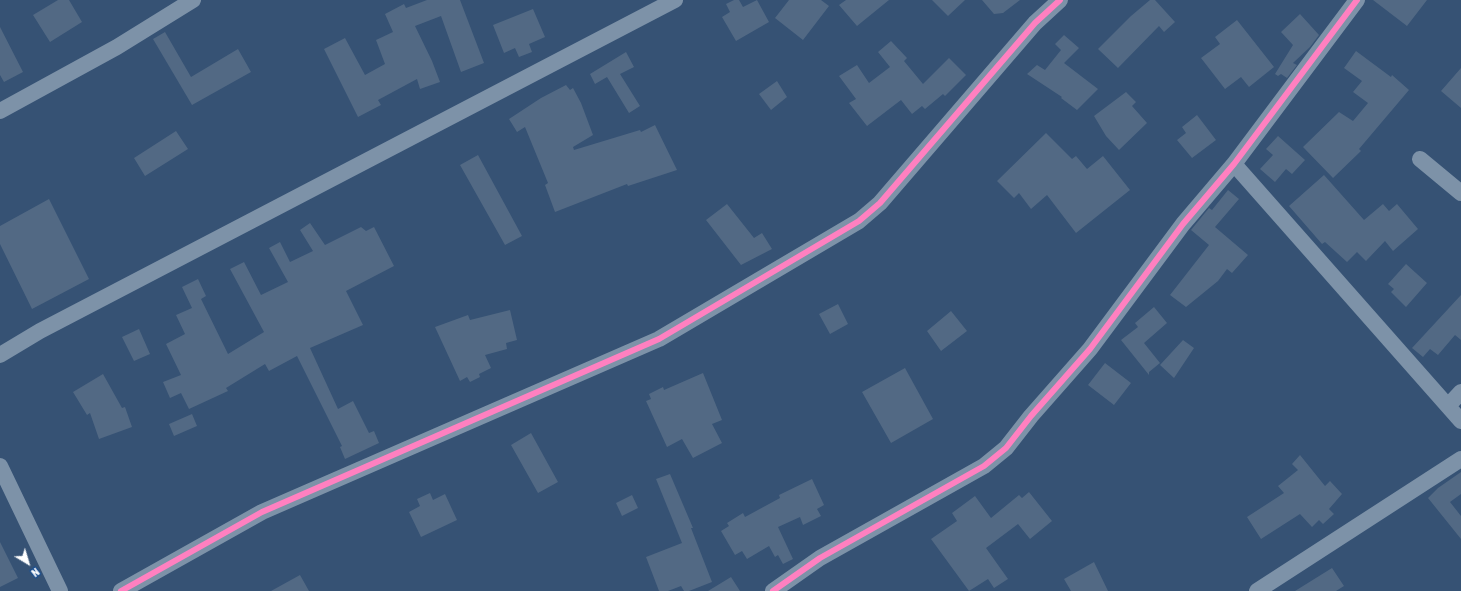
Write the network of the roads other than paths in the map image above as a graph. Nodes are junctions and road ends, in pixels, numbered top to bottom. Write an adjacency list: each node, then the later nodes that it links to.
1 (193, 0): 5 (street)
2 (675, 0): 9 (street)
3 (1060, 0): 17 (street)
4 (1357, 0): 7 (street)
5 (0, 111)
6 (1420, 159): 8 (street)
7 (1234, 164): 11 (street); 18 (street)
8 (1461, 193)
9 (0, 355)
10 (1461, 392): 11 (street)
11 (1448, 406): 12 (street)
12 (1461, 421)
13 (1461, 459): 19 (street)
14 (0, 466): 15 (street)
15 (4, 488): 16 (street)
16 (60, 591)
17 (121, 591)
18 (773, 591)
19 (1257, 591)

